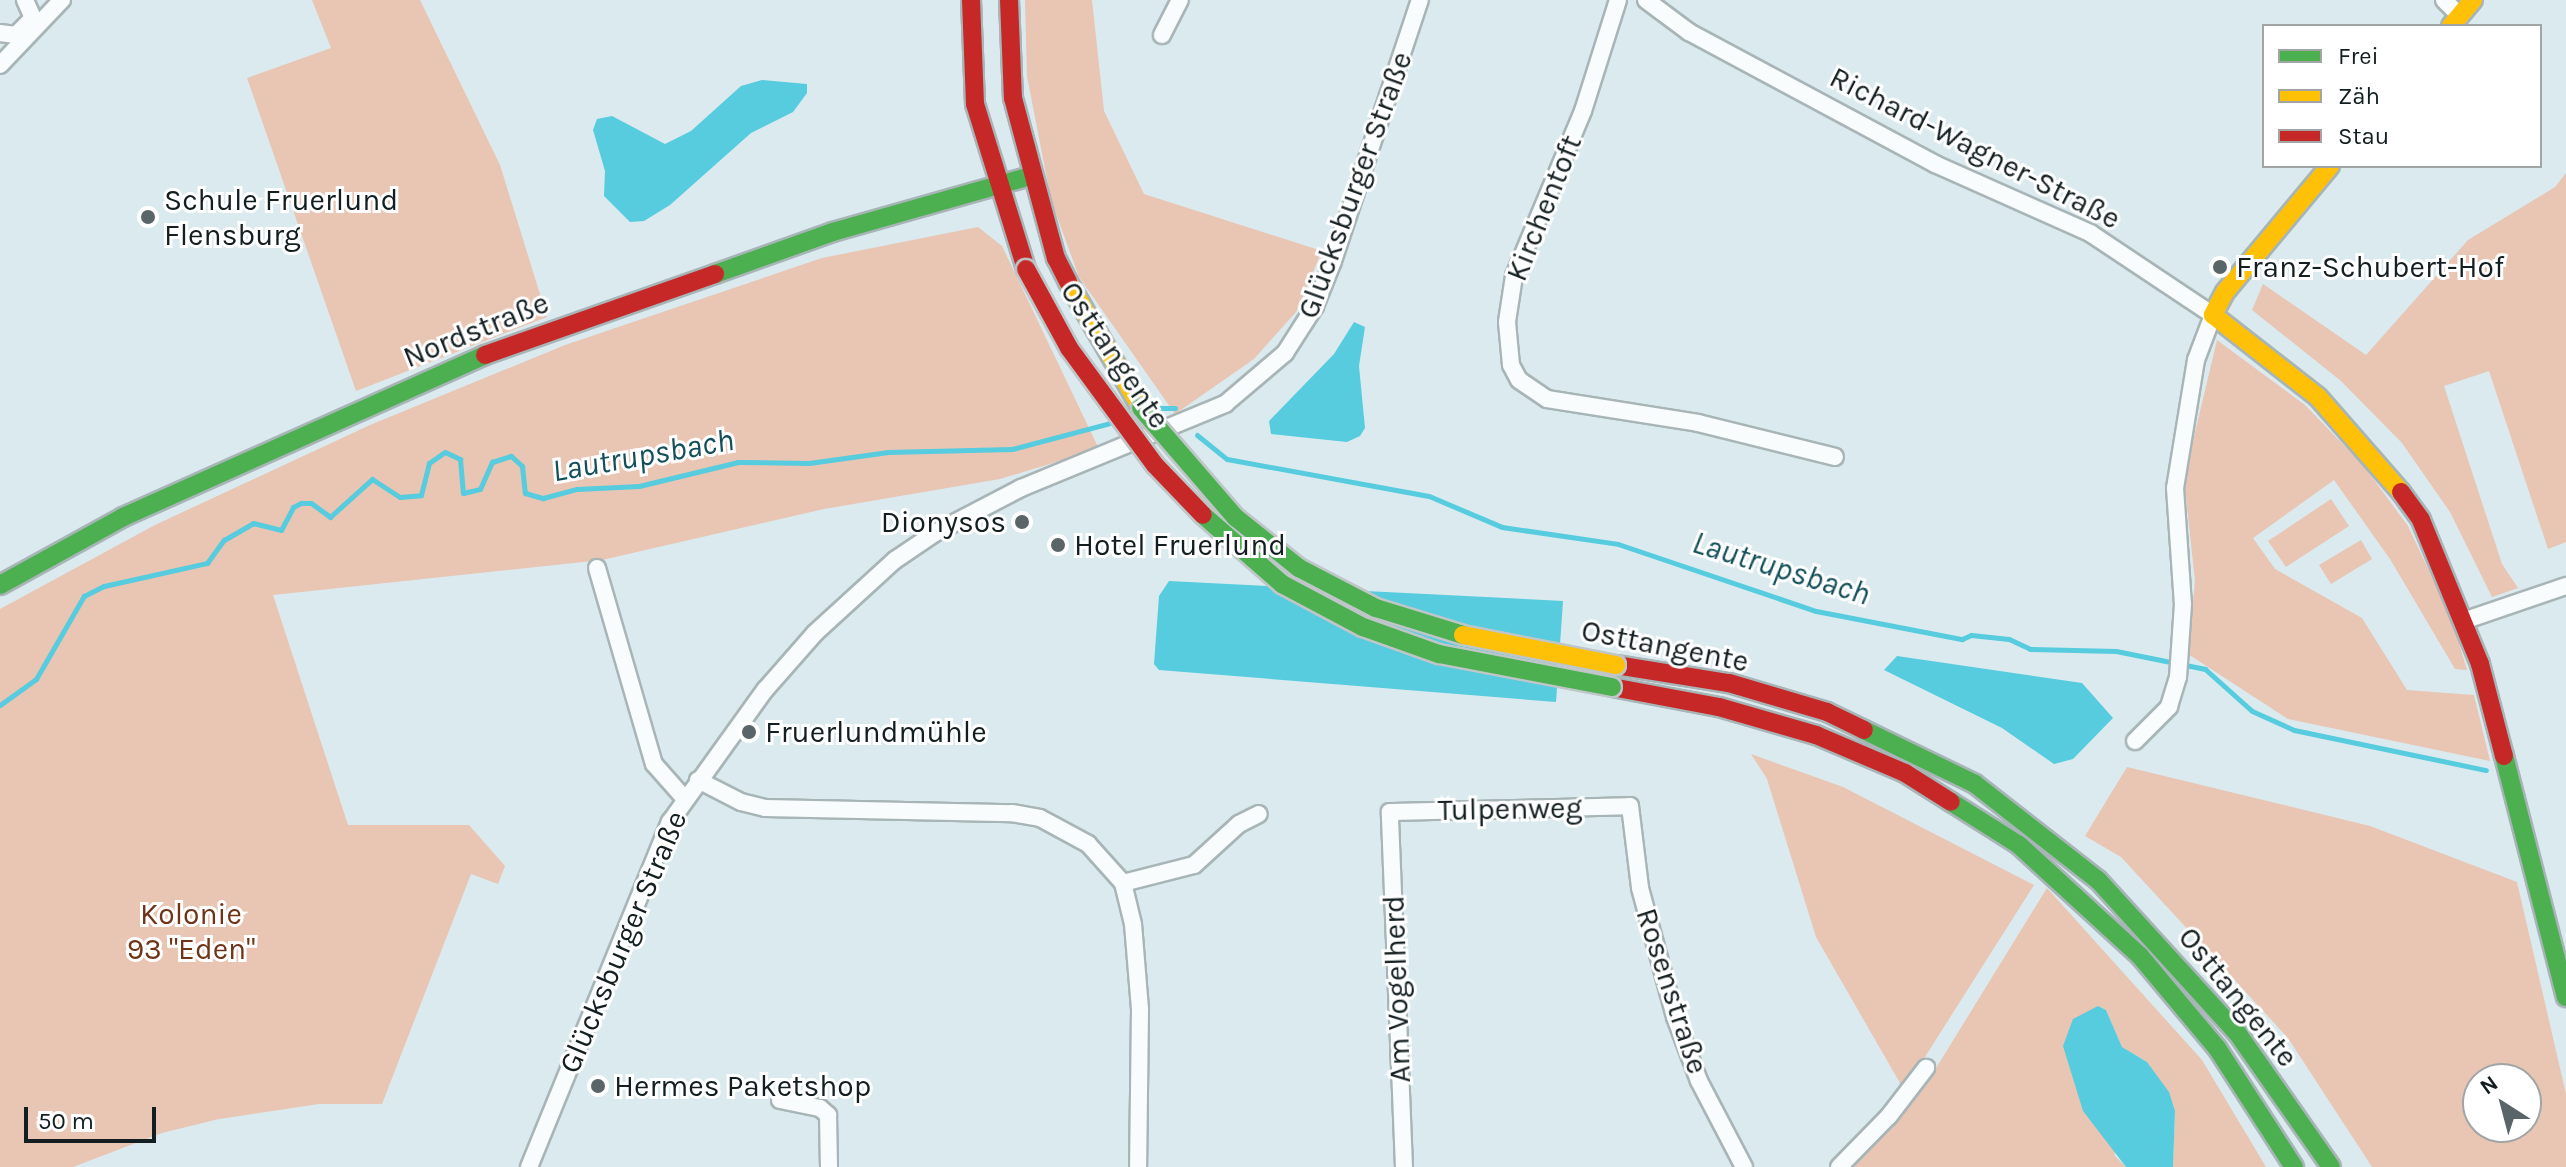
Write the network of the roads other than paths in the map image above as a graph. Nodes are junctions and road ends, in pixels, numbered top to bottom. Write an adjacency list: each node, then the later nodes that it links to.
1 (25, 0): 12 (street)
2 (62, 0): 12 (street)
3 (971, 0): 18 (main road)
4 (1009, 0): 17 (main road)
5 (1180, 0): 14 (street)
6 (1420, 0): 26 (street, Glücksburger Straße)
7 (1618, 0): 20 (street, Kirchentoft)
8 (1646, 0): 19 (street, Richard-Wagner-Straße)
9 (2444, 0): 11 (street)
10 (2473, 0): 11 (main road)
11 (2455, 21)
12 (29, 30): 13 (street); 15 (street)
13 (0, 33)
14 (1162, 35)
15 (0, 65)
16 (2328, 168): 19 (main road)
17 (1031, 176): 18 (main road, Nordstraße); 42 (main road, Osttangente, bridge)
18 (998, 187): 22 (main road, Nordstraße); 41 (main road, Osttangente, bridge)
19 (2213, 315): 24 (main road, Richard-Wagner-Straße); 25 (street)
20 (1835, 457)
21 (597, 568): 27 (street)
22 (0, 585)
23 (2566, 586): 24 (street)
24 (2466, 620): 32 (main road, Richard-Wagner-Straße)
25 (2135, 741)
26 (698, 780): 27 (street, Glücksburger Straße); 31 (street)
27 (685, 799): 35 (street, Glücksburger Straße)
28 (1630, 806): 29 (street, Tulpenweg); 39 (street, Rosenstraße)
29 (1390, 812): 38 (street, Am Vogelherd)
30 (1259, 814): 31 (street)
31 (1123, 883): 37 (street)
32 (2566, 997)
33 (1926, 1068): 40 (street)
34 (780, 1100): 36 (street)
35 (529, 1167)
36 (829, 1167)
37 (1138, 1167)
38 (1404, 1167)
39 (1744, 1167)
40 (1839, 1167)
41 (2294, 1167)
42 (2331, 1167)

